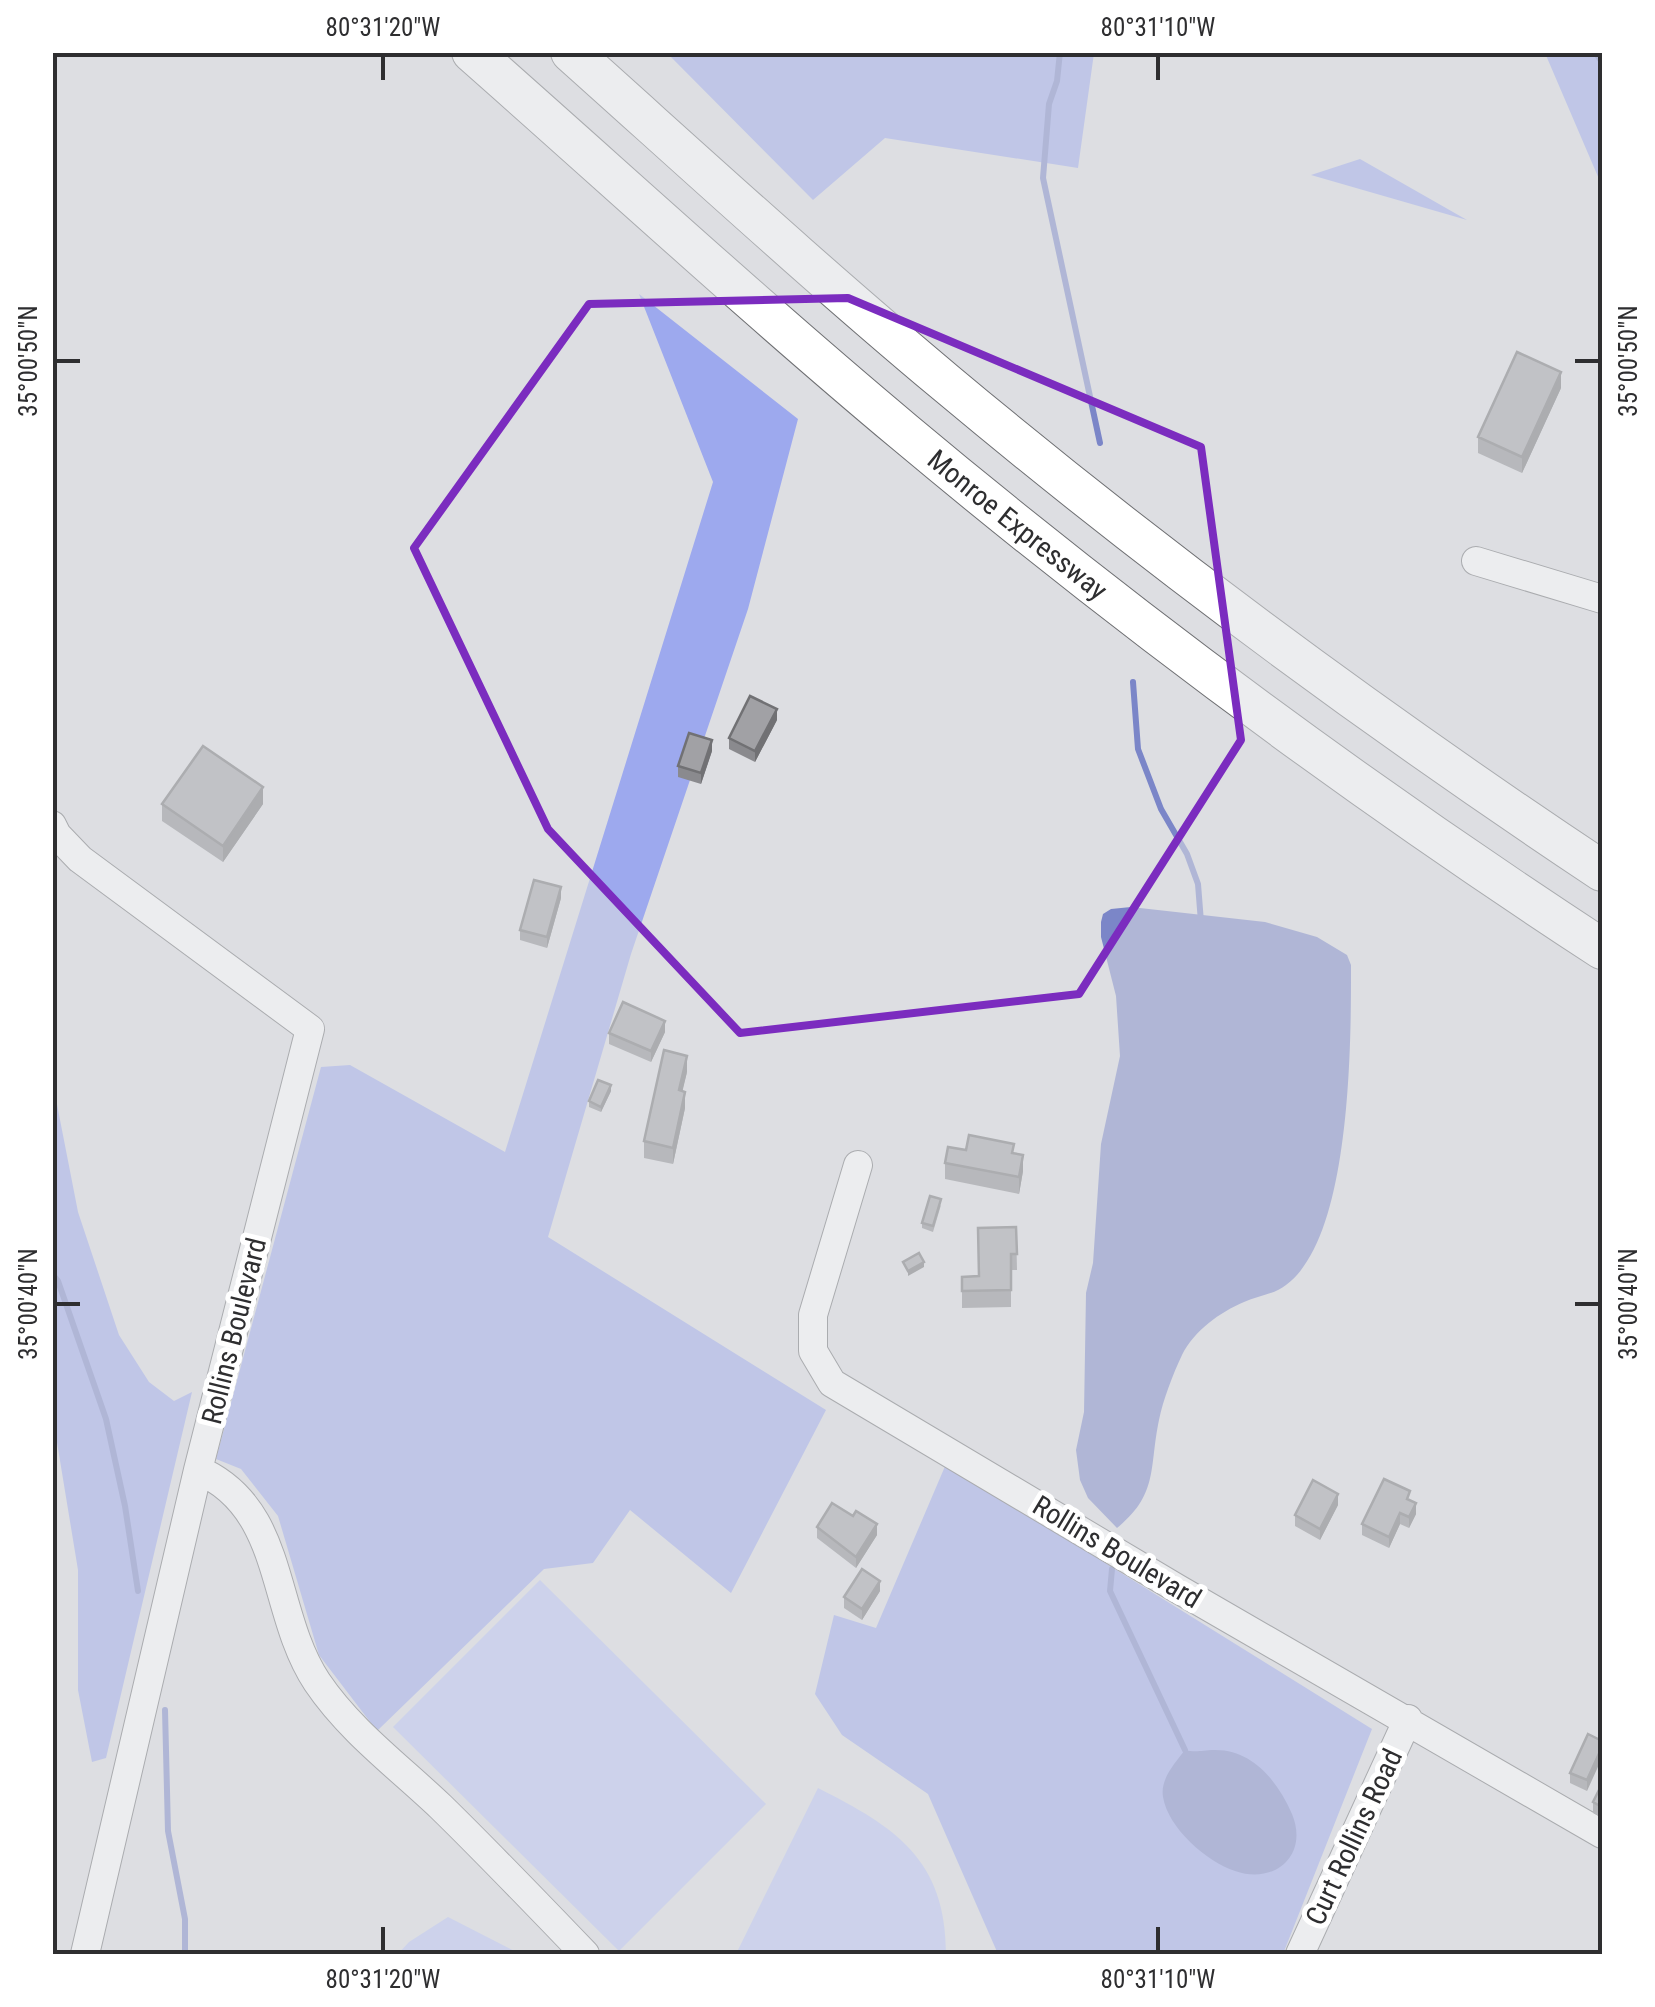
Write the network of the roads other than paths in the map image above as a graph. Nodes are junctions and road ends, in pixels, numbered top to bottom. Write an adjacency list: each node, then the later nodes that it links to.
1 (472, 52): 7 (highway, Monroe Expressway)
2 (570, 52): 6 (highway)
3 (1476, 561): 4 (street)
4 (1602, 599)
5 (52, 825): 9 (street, Rollins Boulevard)
6 (1602, 871)
7 (1602, 949)
8 (858, 1165): 10 (street, Rollins Boulevard)
9 (198, 1470): 12 (street, Rollins Boulevard); 13 (street)
10 (1408, 1719): 11 (street, Rollins Boulevard); 14 (street, Curt Rollins Road)
11 (1602, 1834)
12 (85, 1954)
13 (585, 1954)
14 (1300, 1954)

